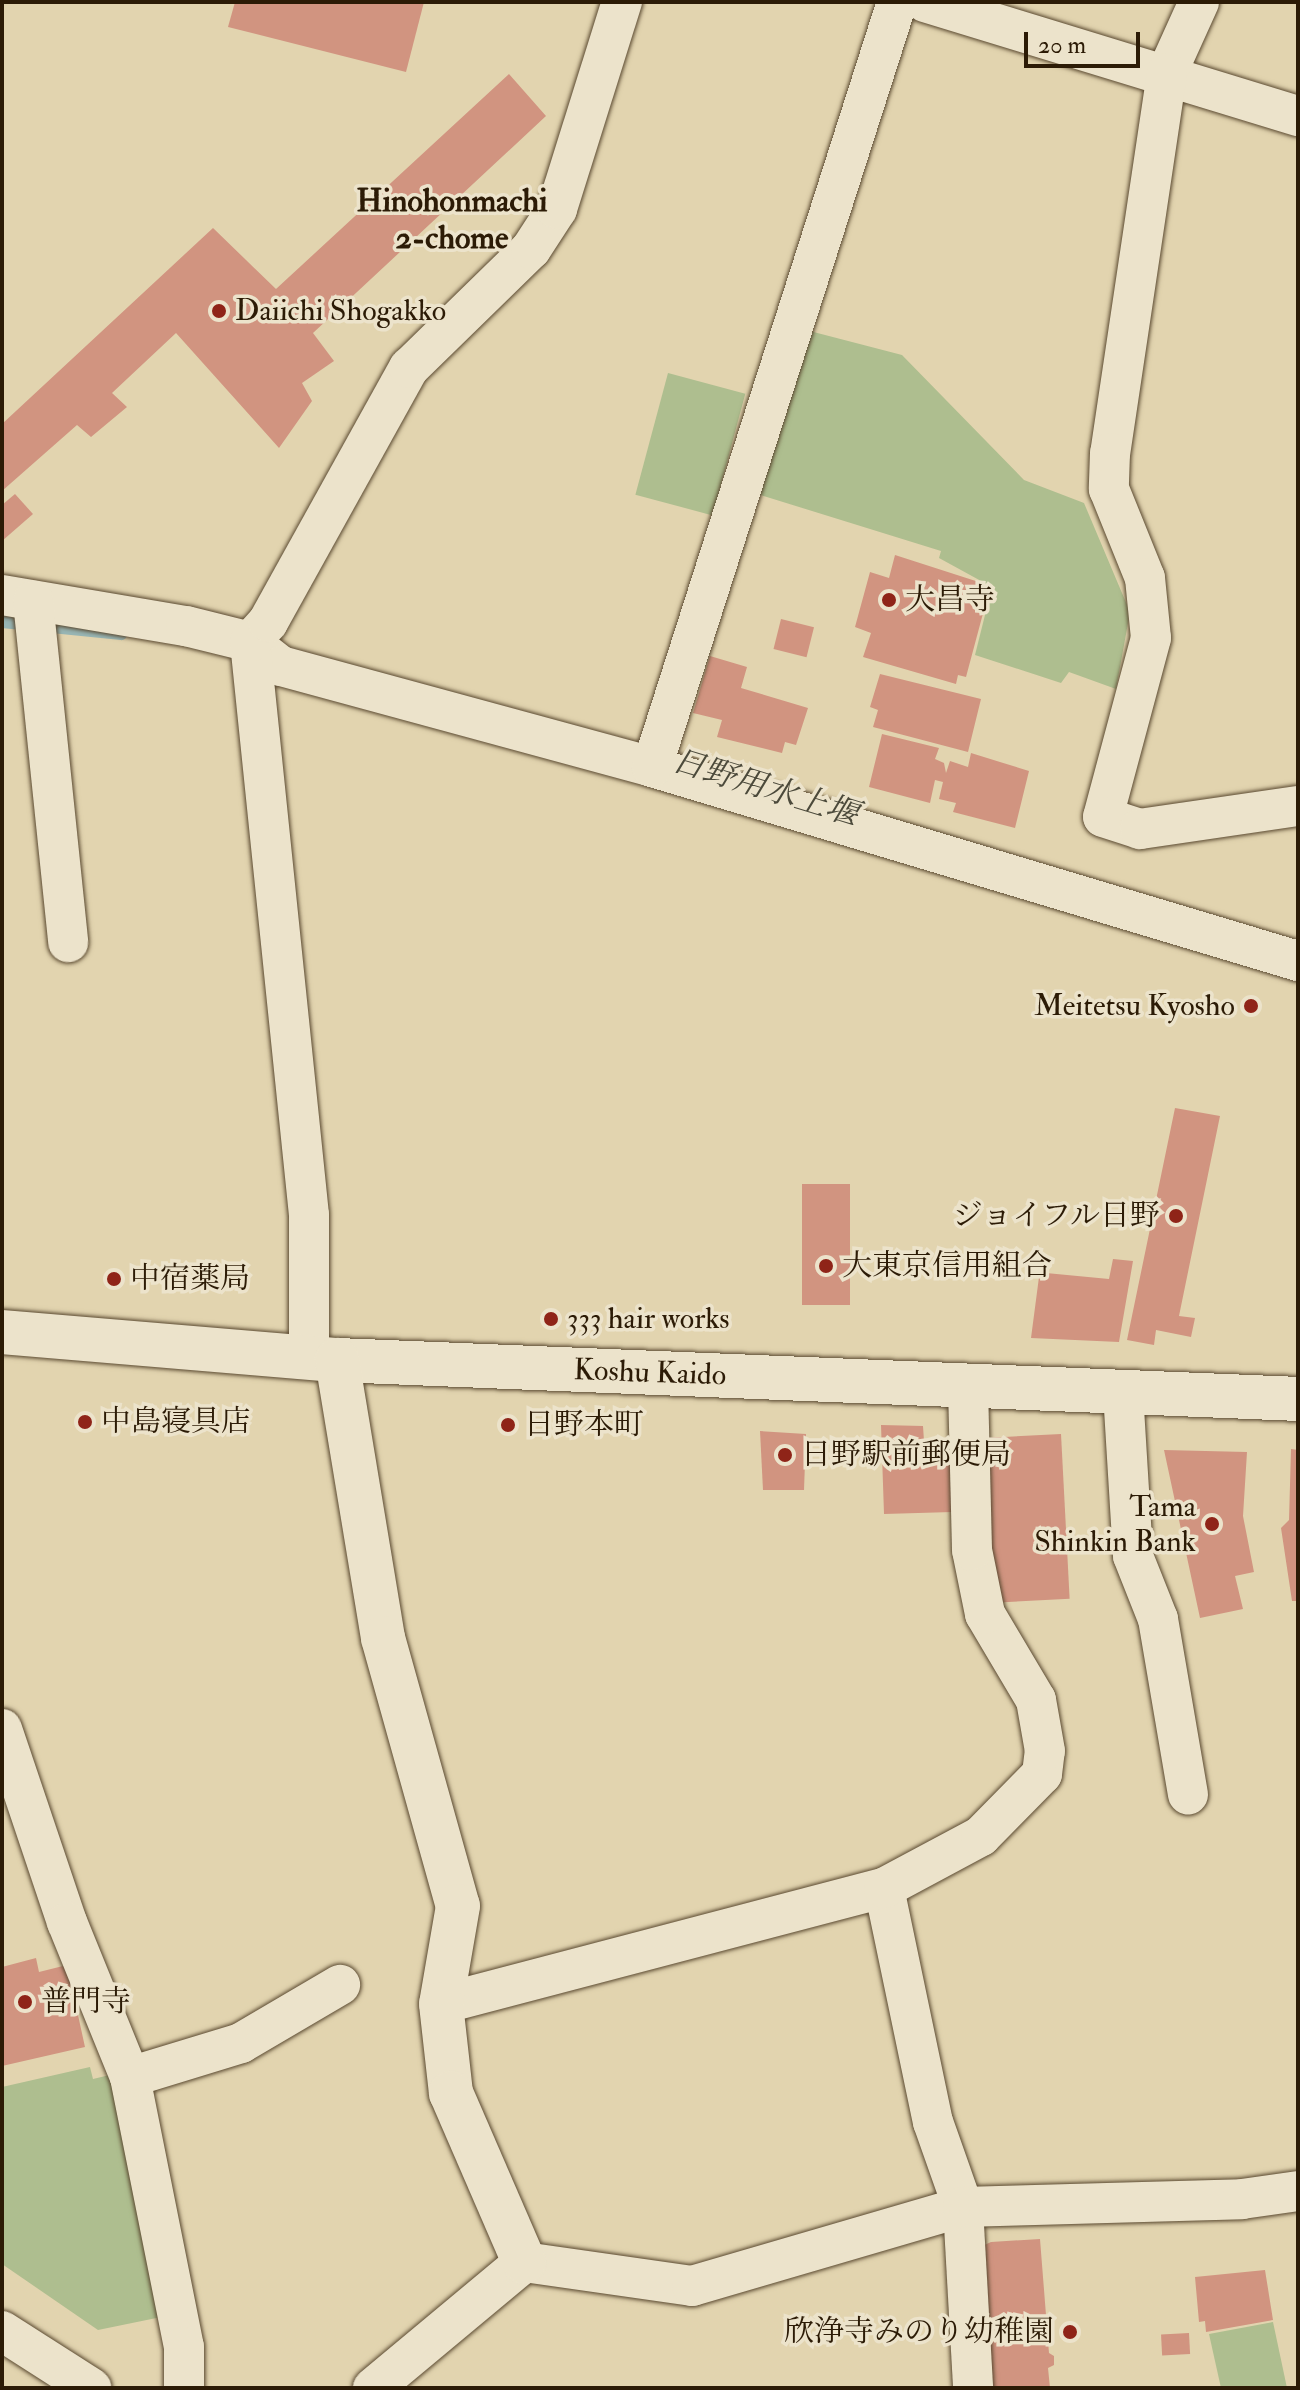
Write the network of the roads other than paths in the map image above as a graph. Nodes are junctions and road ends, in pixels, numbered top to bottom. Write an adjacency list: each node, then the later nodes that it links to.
1 (622, 2): 8 (street)
2 (897, 2): 9 (street)
3 (925, 2): 5 (street)
4 (1199, 2): 5 (street)
5 (1167, 73): 6 (street); 10 (street)
6 (1298, 116)
7 (27, 612): 8 (street); 11 (street)
8 (250, 642): 9 (street); 14 (street)
9 (652, 767): 12 (street)
10 (1298, 806)
11 (68, 942)
12 (1298, 961)
13 (2, 1332): 14 (main road, Koshu Kaido)
14 (323, 1359): 15 (main road, Koshu Kaido); 22 (main road)
15 (968, 1386): 16 (main road, Koshu Kaido); 20 (street)
16 (1123, 1392): 17 (main road, Koshu Kaido); 19 (street)
17 (1298, 1399)
18 (2, 1729): 23 (street)
19 (1188, 1794)
20 (884, 1888): 22 (street); 25 (street)
21 (340, 1985): 23 (street)
22 (441, 2004): 26 (main road)
23 (130, 2077): 29 (street)
24 (1298, 2191): 25 (street)
25 (963, 2207): 26 (street); 31 (street)
26 (524, 2262): 30 (street)
27 (2, 2331): 28 (street)
28 (91, 2388)
29 (184, 2388)
30 (373, 2388)
31 (973, 2388)

